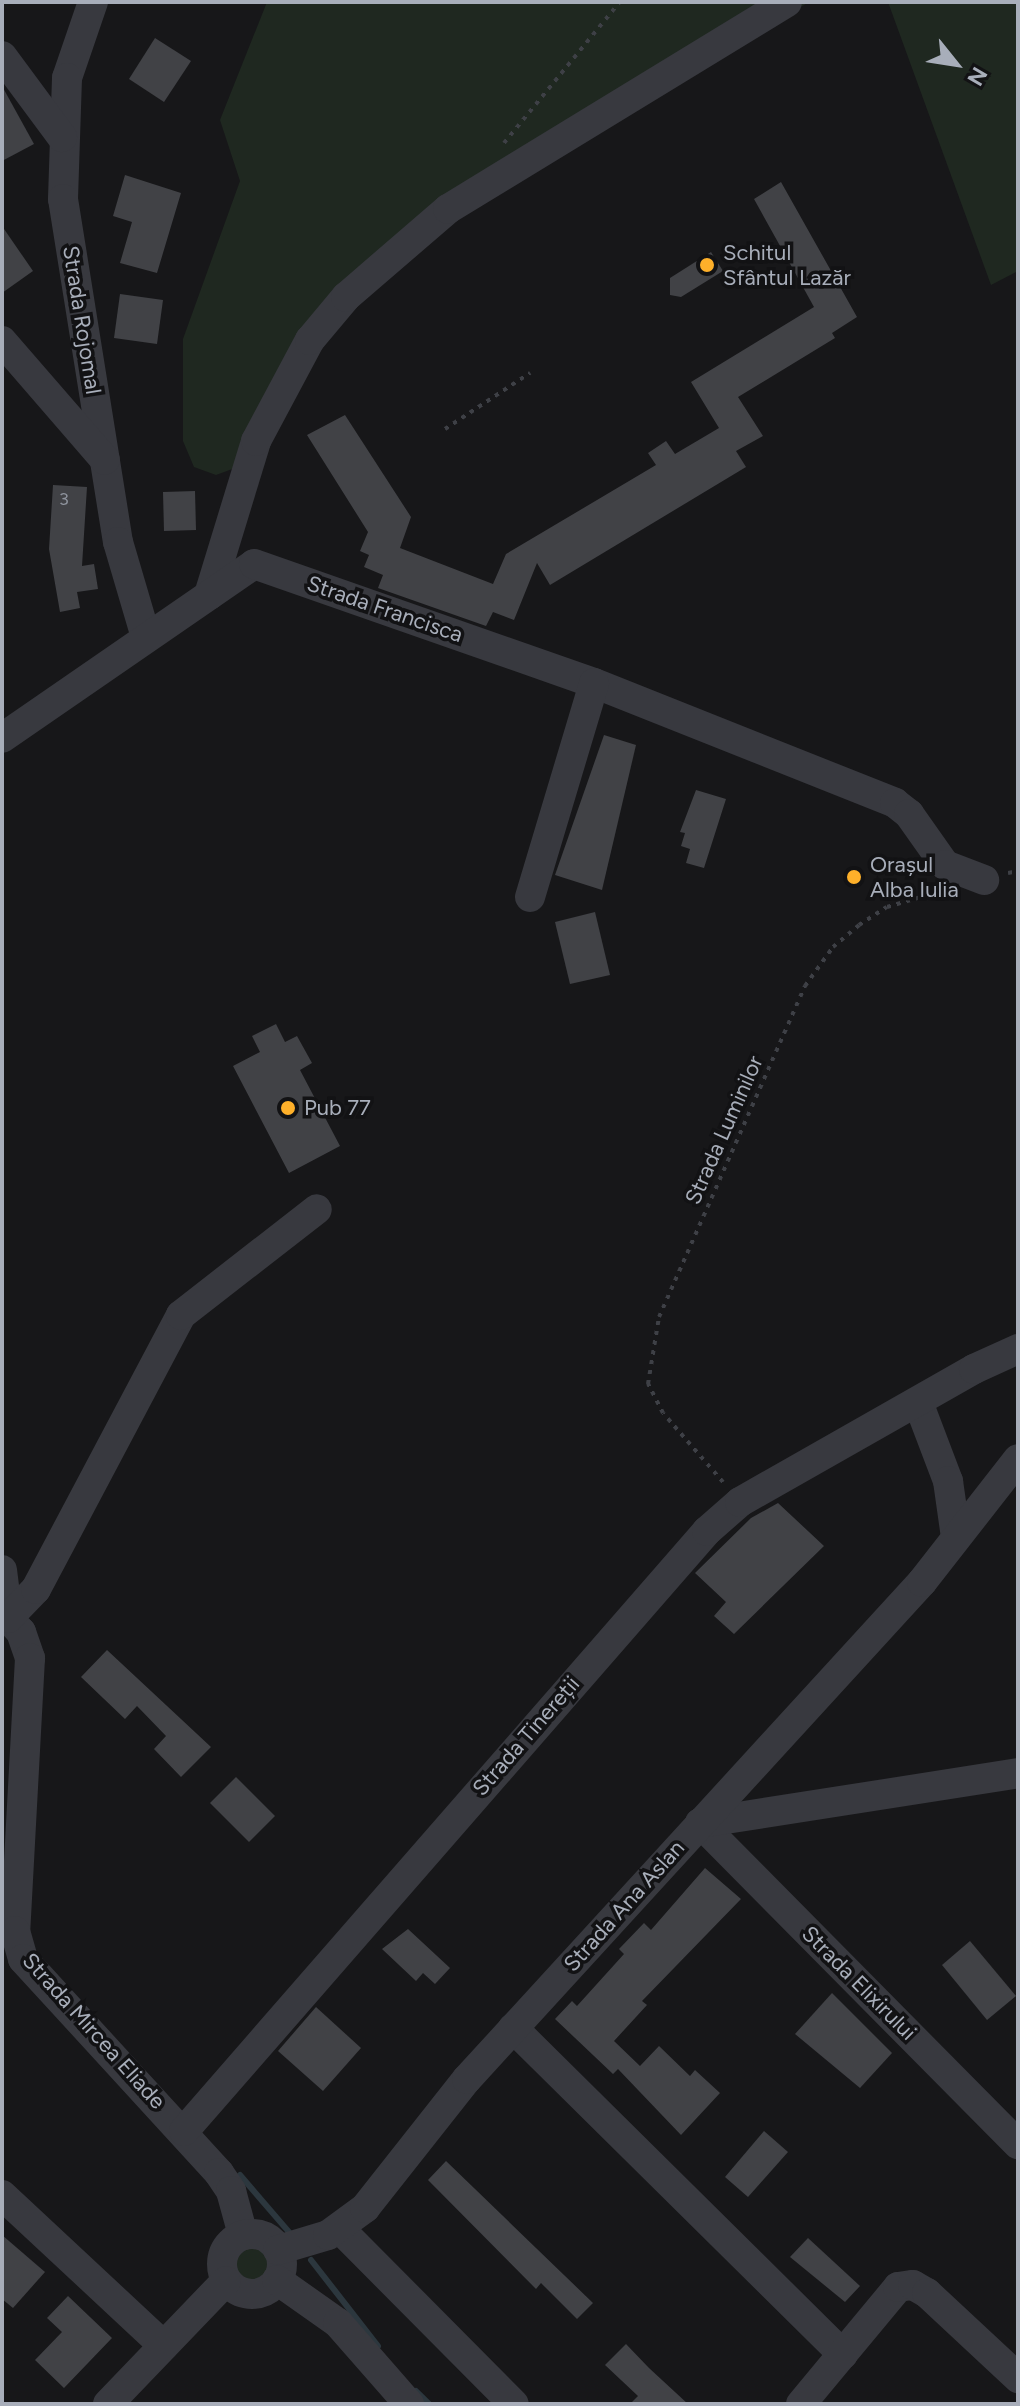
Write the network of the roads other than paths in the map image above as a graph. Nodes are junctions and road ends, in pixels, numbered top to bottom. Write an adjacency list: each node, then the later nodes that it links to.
1 (93, 2): 4 (street, Strada Rojomal)
2 (787, 2): 7 (street)
3 (2, 56): 4 (street)
4 (62, 137): 6 (street, Strada Rojomal)
5 (2, 341): 6 (street)
6 (105, 460): 8 (street, Strada Rojomal)
7 (209, 595): 8 (street, Strada Francisca); 9 (street, Strada Francisca)
8 (146, 637): 10 (street, Strada Francisca)
9 (594, 683): 11 (street); 12 (street)
10 (2, 738)
11 (984, 880)
12 (530, 897)
13 (317, 1209): 19 (street)
14 (1018, 1349): 15 (street)
15 (918, 1402): 17 (street); 23 (street, Strada Tinereții)
16 (1018, 1459): 17 (street, Strada Ana Aslan)
17 (956, 1537): 21 (street, Strada Ana Aslan)
18 (2, 1570): 19 (street, Strada Mircea Eliade)
19 (5, 1617): 23 (street, Strada Mircea Eliade)
20 (1018, 1773): 21 (street)
21 (700, 1823): 22 (street, Strada Ana Aslan); 24 (street, Strada Elixirului)
22 (513, 2028): 26 (street, Strada Ana Aslan); 32 (street)
23 (184, 2131): 27 (street, Strada Mircea Eliade)
24 (1018, 2144)
25 (2, 2195): 31 (street)
26 (339, 2228): 28 (street, Strada Ana Aslan); 36 (street)
27 (243, 2235): 28 (street); 30 (street)
28 (278, 2250): 29 (street)
29 (277, 2280): 30 (street); 35 (street)
30 (226, 2281): 31 (street)
31 (164, 2346): 34 (street)
32 (843, 2354): 33 (street); 37 (street)
33 (1018, 2378)
34 (108, 2404)
35 (409, 2404)
36 (514, 2404)
37 (801, 2404)

